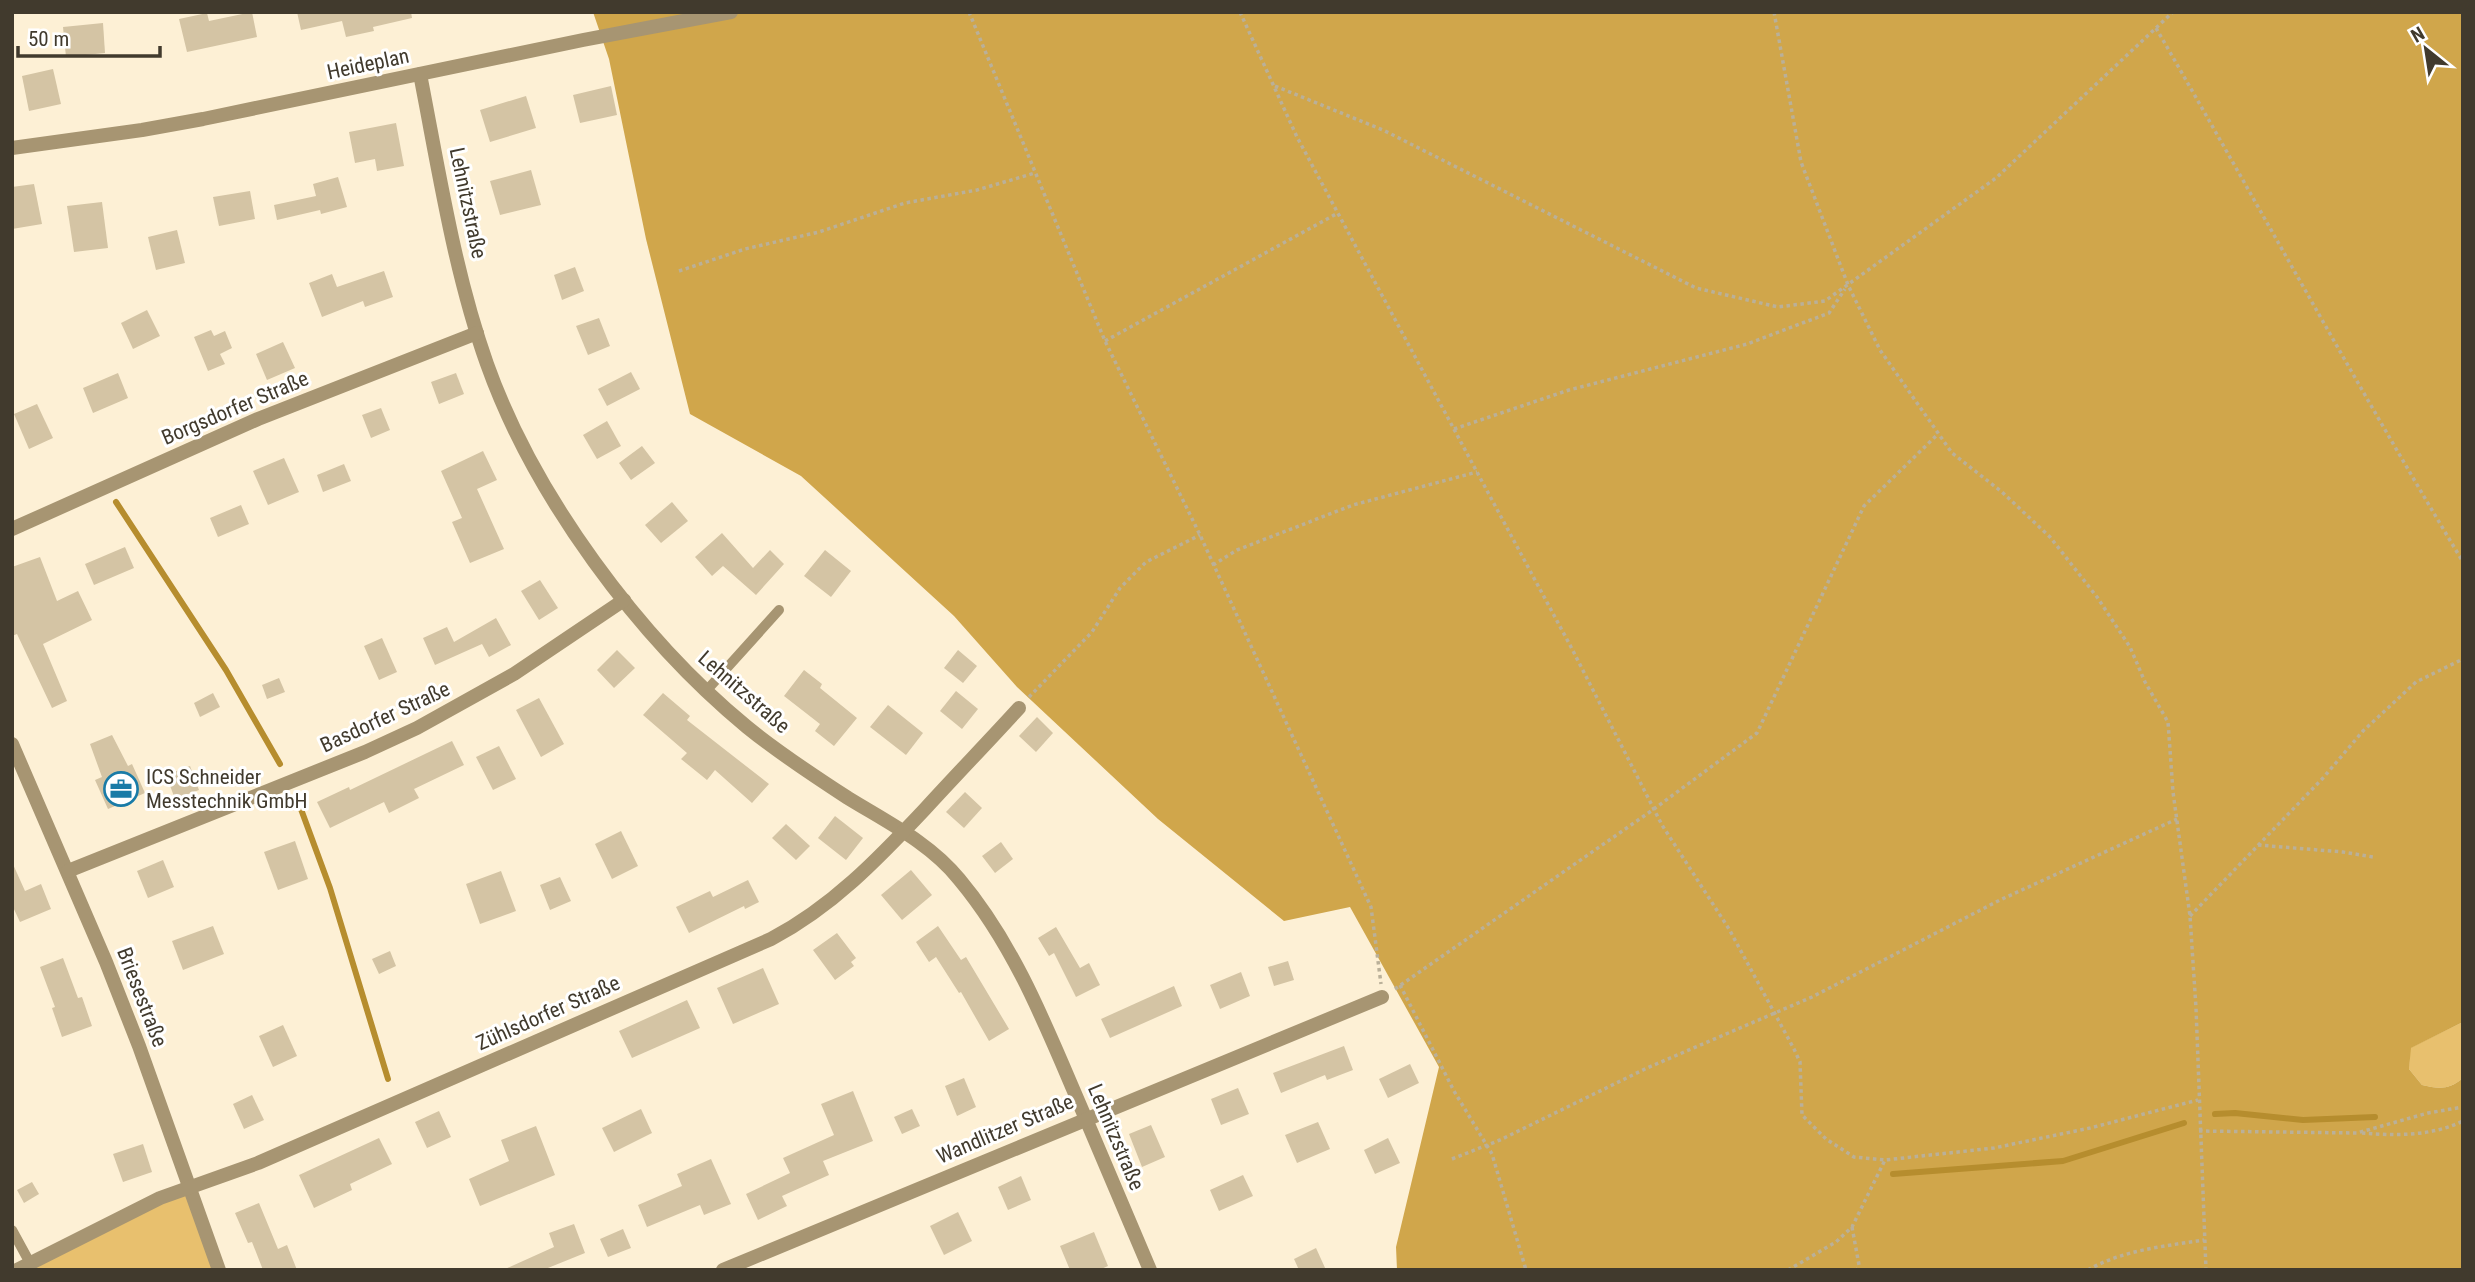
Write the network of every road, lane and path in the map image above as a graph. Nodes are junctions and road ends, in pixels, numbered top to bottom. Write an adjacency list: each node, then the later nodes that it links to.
1 (731, 12): 7 (street, Heideplan)
2 (970, 12): 10 (path)
3 (1240, 12): 8 (path)
4 (1774, 12): 13 (path)
5 (2172, 12): 6 (path)
6 (2156, 28): 13 (path); 21 (path)
7 (420, 74): 9 (street, Heideplan); 14 (street, Lehnitzstraße)
8 (1273, 85): 11 (path); 13 (path)
9 (12, 148)
10 (1035, 173): 12 (path); 15 (path)
11 (1338, 213): 15 (path); 16 (path)
12 (679, 271)
13 (1848, 285): 16 (path); 17 (path)
14 (477, 333): 19 (street, Borgsdorfer Straße); 23 (street, Lehnitzstraße)
15 (1105, 341): 20 (path)
16 (1454, 429): 18 (path)
17 (1938, 434): 29 (path); 30 (path)
18 (1478, 472): 22 (path); 29 (path)
19 (12, 529)
20 (1200, 535): 22 (path); 27 (path)
21 (2463, 562)
22 (1213, 565): 37 (path)
23 (624, 600): 26 (street, Lehnitzstraße); 34 (street, Basdorfer Straße)
24 (779, 610): 26 (lane)
25 (2463, 659): 32 (path)
26 (707, 691): 31 (street, Lehnitzstraße)
27 (1019, 708): 31 (street, Zühlsdorfer Straße)
28 (12, 744): 34 (street, Briesestraße)
29 (1654, 809): 36 (path); 38 (path)
30 (2177, 819): 35 (path); 38 (path)
31 (904, 832): 41 (street, Lehnitzstraße); 48 (street, Zühlsdorfer Straße)
32 (2258, 845): 33 (path); 35 (path)
33 (2373, 857)
34 (68, 872): 48 (street, Briesestraße)
35 (2190, 916): 39 (path)
36 (1400, 985): 37 (path); 45 (path)
37 (1382, 997): 41 (street, Wandlitzer Straße)
38 (1775, 1013): 45 (path); 47 (path)
39 (2199, 1100): 43 (path); 47 (path)
40 (2463, 1107): 44 (path)
41 (1086, 1118): 54 (street, Wandlitzer Straße); 55 (street, Lehnitzstraße)
42 (2463, 1121): 44 (path)
43 (2199, 1131): 44 (path); 51 (path)
44 (2357, 1133)
45 (1487, 1145): 46 (path); 56 (path)
46 (1452, 1159)
47 (1885, 1160): 49 (path)
48 (189, 1188): 52 (street, Zühlsdorfer Straße); 53 (street, Briesestraße)
49 (1852, 1227): 57 (path); 58 (path)
50 (12, 1230): 52 (lane, Zühlsdorfer Straße)
51 (2204, 1240): 59 (path); 60 (path)
52 (24, 1266)
53 (219, 1270)
54 (723, 1270)
55 (1150, 1270)
56 (1526, 1270)
57 (1788, 1270)
58 (1857, 1270)
59 (2088, 1270)
60 (2208, 1270)

